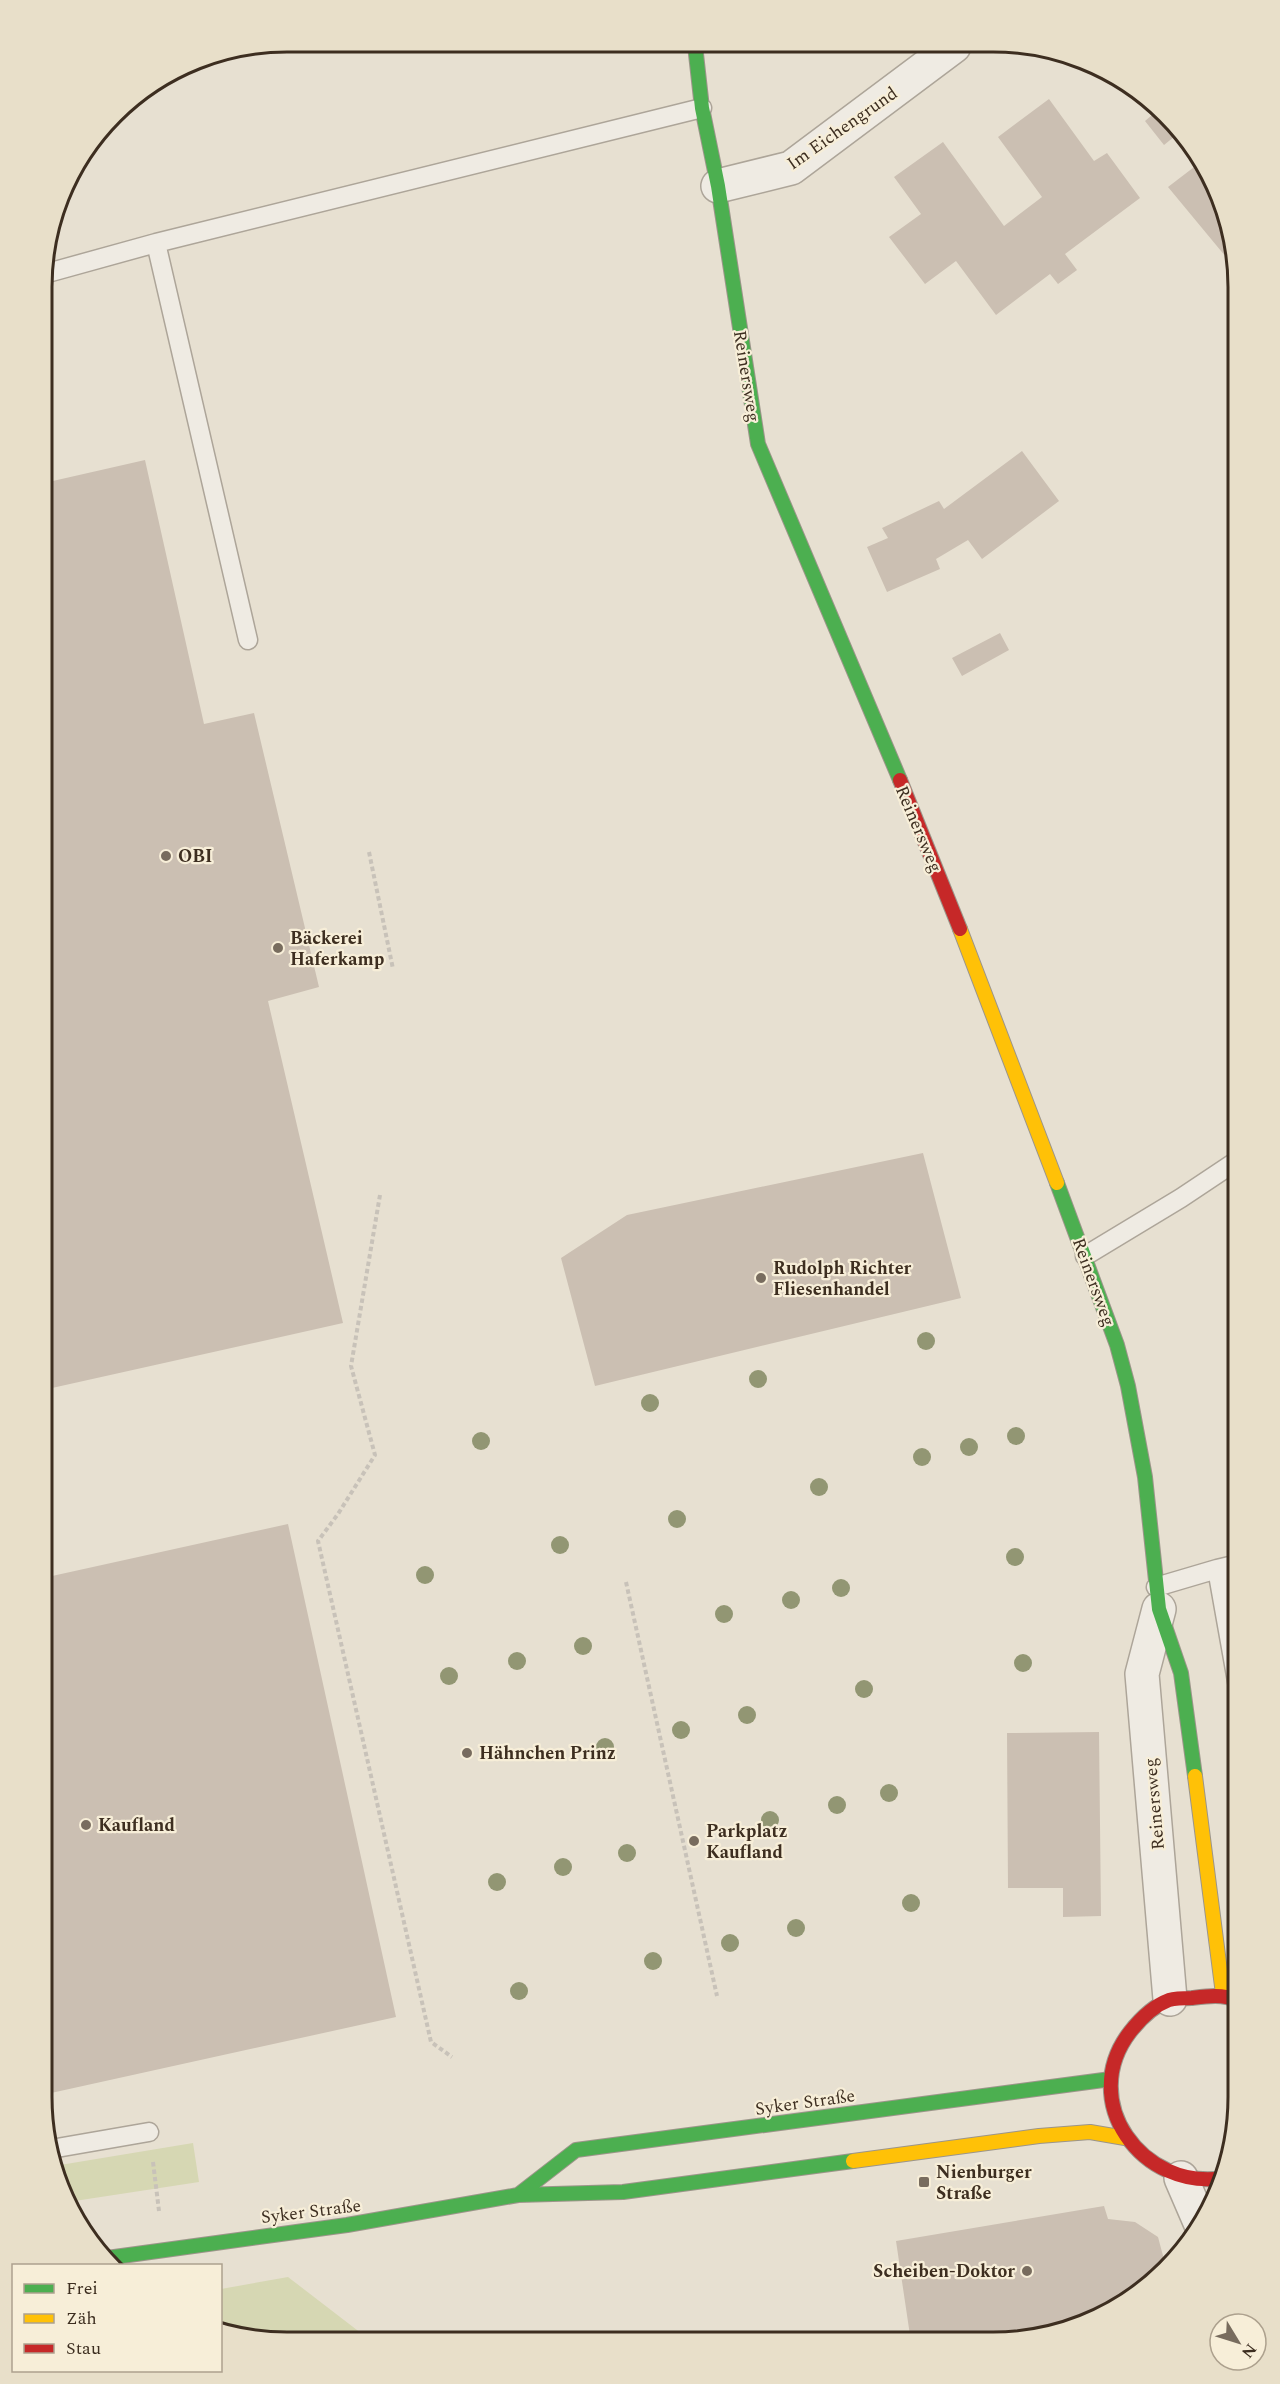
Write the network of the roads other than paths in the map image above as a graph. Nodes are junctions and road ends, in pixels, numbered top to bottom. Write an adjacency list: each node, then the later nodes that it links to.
1 (697, 52): 3 (main road, Reinersweg)
2 (946, 52): 4 (street, Im Eichengrund)
3 (702, 108): 4 (main road, Reinersweg); 5 (lane)
4 (718, 186): 9 (main road, Reinersweg)
5 (156, 243): 6 (lane); 7 (lane)
6 (53, 271)
7 (248, 640)
8 (1228, 1167): 9 (lane)
9 (1085, 1256): 12 (main road, Reinersweg)
10 (1228, 1566): 11 (lane)
11 (1217, 1569): 12 (lane); 13 (lane)
12 (1157, 1598): 14 (main road, Reinersweg); 16 (street, Reinersweg)
13 (1228, 1631)
14 (1223, 1994): 15 (main road); 16 (main road)
15 (1228, 1996)
16 (1170, 2000): 17 (main road)
17 (1111, 2079): 19 (main road); 23 (main road, Syker Straße)
18 (149, 2132): 20 (lane)
19 (1125, 2138): 21 (main road); 23 (main road, Syker Straße)
20 (59, 2148)
21 (1181, 2178): 22 (main road); 24 (street)
22 (1212, 2180)
23 (518, 2195): 25 (main road, Syker Straße)
24 (1196, 2213)
25 (116, 2257)

